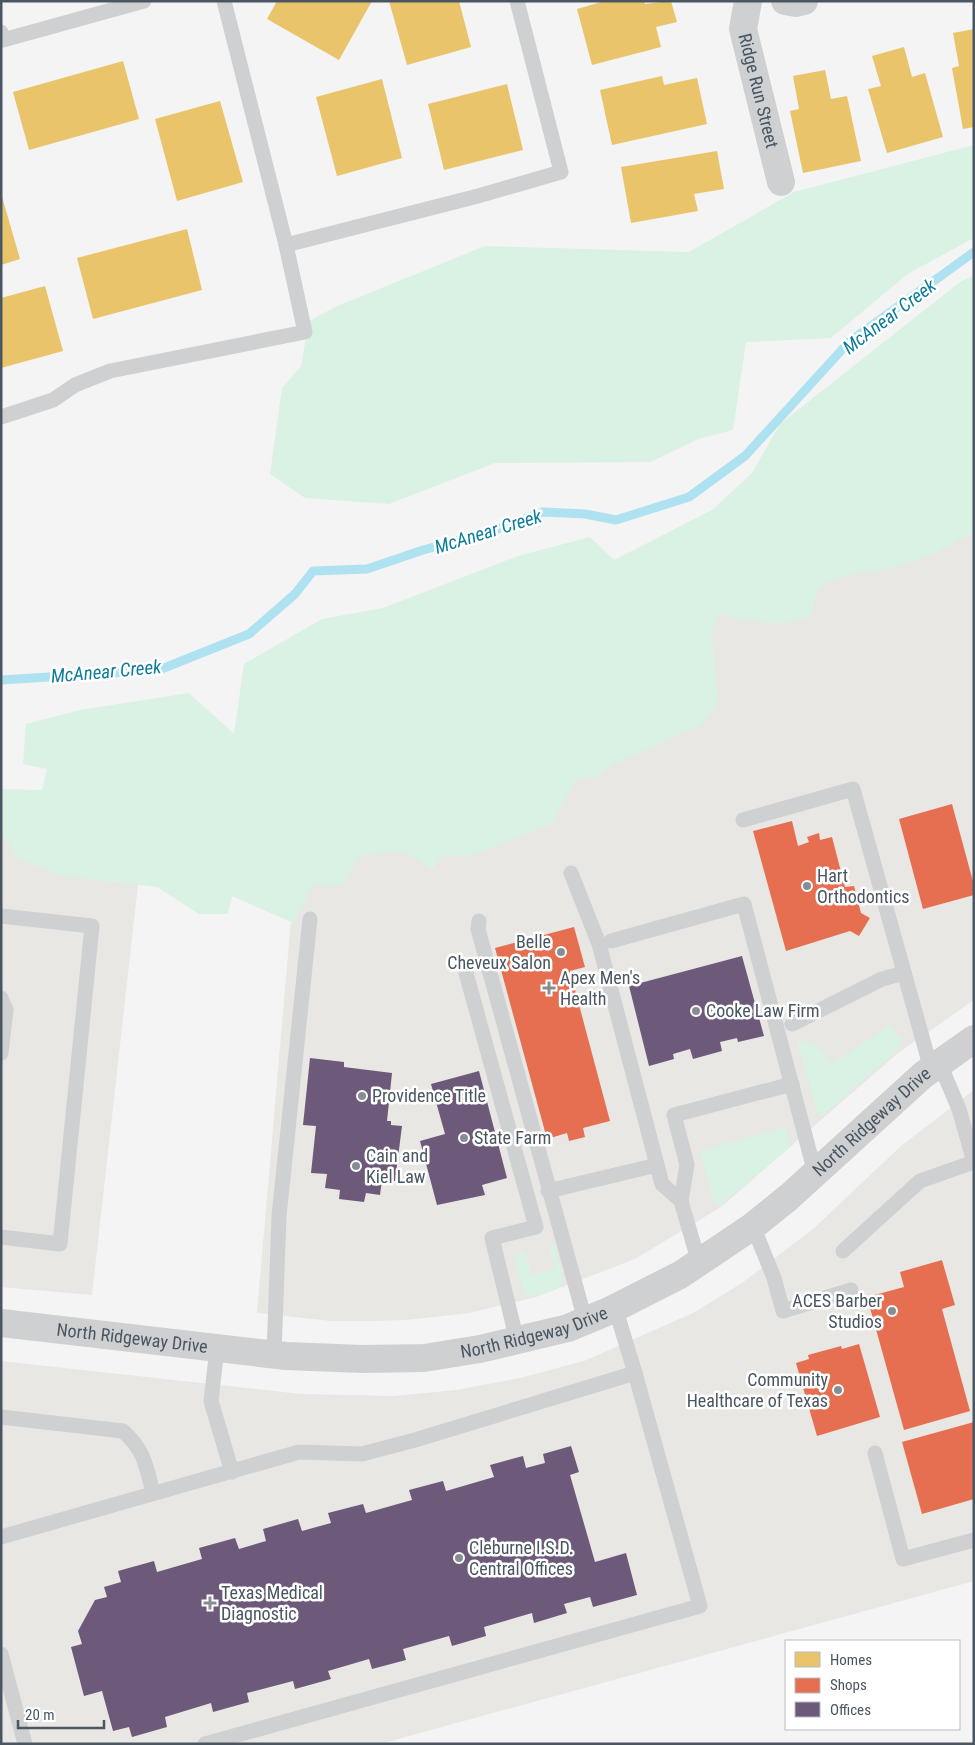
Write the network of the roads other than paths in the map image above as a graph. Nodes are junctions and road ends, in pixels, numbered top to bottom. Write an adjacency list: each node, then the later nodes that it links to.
1 (144, 1): 7 (lane)
2 (224, 1): 9 (lane)
3 (517, 1): 9 (lane)
4 (748, 1): 8 (street, Ridge Run Street)
5 (785, 1): 6 (street)
6 (804, 1)
7 (2, 38)
8 (781, 182)
9 (286, 245): 10 (lane)
10 (1, 417)
11 (743, 820): 18 (lane)
12 (571, 873): 26 (lane)
13 (1, 916): 31 (lane)
14 (310, 919): 40 (lane)
15 (479, 921): 28 (lane)
16 (611, 941): 24 (lane)
17 (466, 973): 38 (lane)
18 (904, 973): 20 (lane); 23 (lane)
19 (1, 998): 22 (lane)
20 (792, 1024)
21 (974, 1039): 23 (street, North Ridgeway Drive)
22 (1, 1053)
23 (935, 1066): 25 (lane); 27 (street, North Ridgeway Drive)
24 (792, 1084): 27 (lane); 29 (lane)
25 (974, 1162): 32 (lane)
26 (657, 1165): 28 (lane); 29 (lane)
27 (815, 1173): 30 (street, North Ridgeway Drive)
28 (548, 1191): 36 (lane)
29 (681, 1201): 33 (lane)
30 (753, 1226): 33 (street, North Ridgeway Drive); 34 (lane)
31 (1, 1237)
32 (843, 1251)
33 (699, 1263): 35 (street, North Ridgeway Drive)
34 (851, 1290)
35 (614, 1307): 36 (street, North Ridgeway Drive); 41 (lane)
36 (585, 1320): 38 (street, North Ridgeway Drive)
37 (1, 1323): 39 (street, North Ridgeway Drive)
38 (517, 1341): 40 (street, North Ridgeway Drive)
39 (217, 1348): 40 (street, North Ridgeway Drive); 44 (lane)
40 (274, 1354)
41 (635, 1373): 44 (lane); 50 (lane)
42 (1, 1418): 45 (lane)
43 (875, 1453): 47 (lane)
44 (232, 1472): 45 (lane)
45 (153, 1493): 46 (lane)
46 (1, 1537)
47 (974, 1540)
48 (1, 1654): 49 (lane)
49 (25, 1744)
50 (205, 1744)

